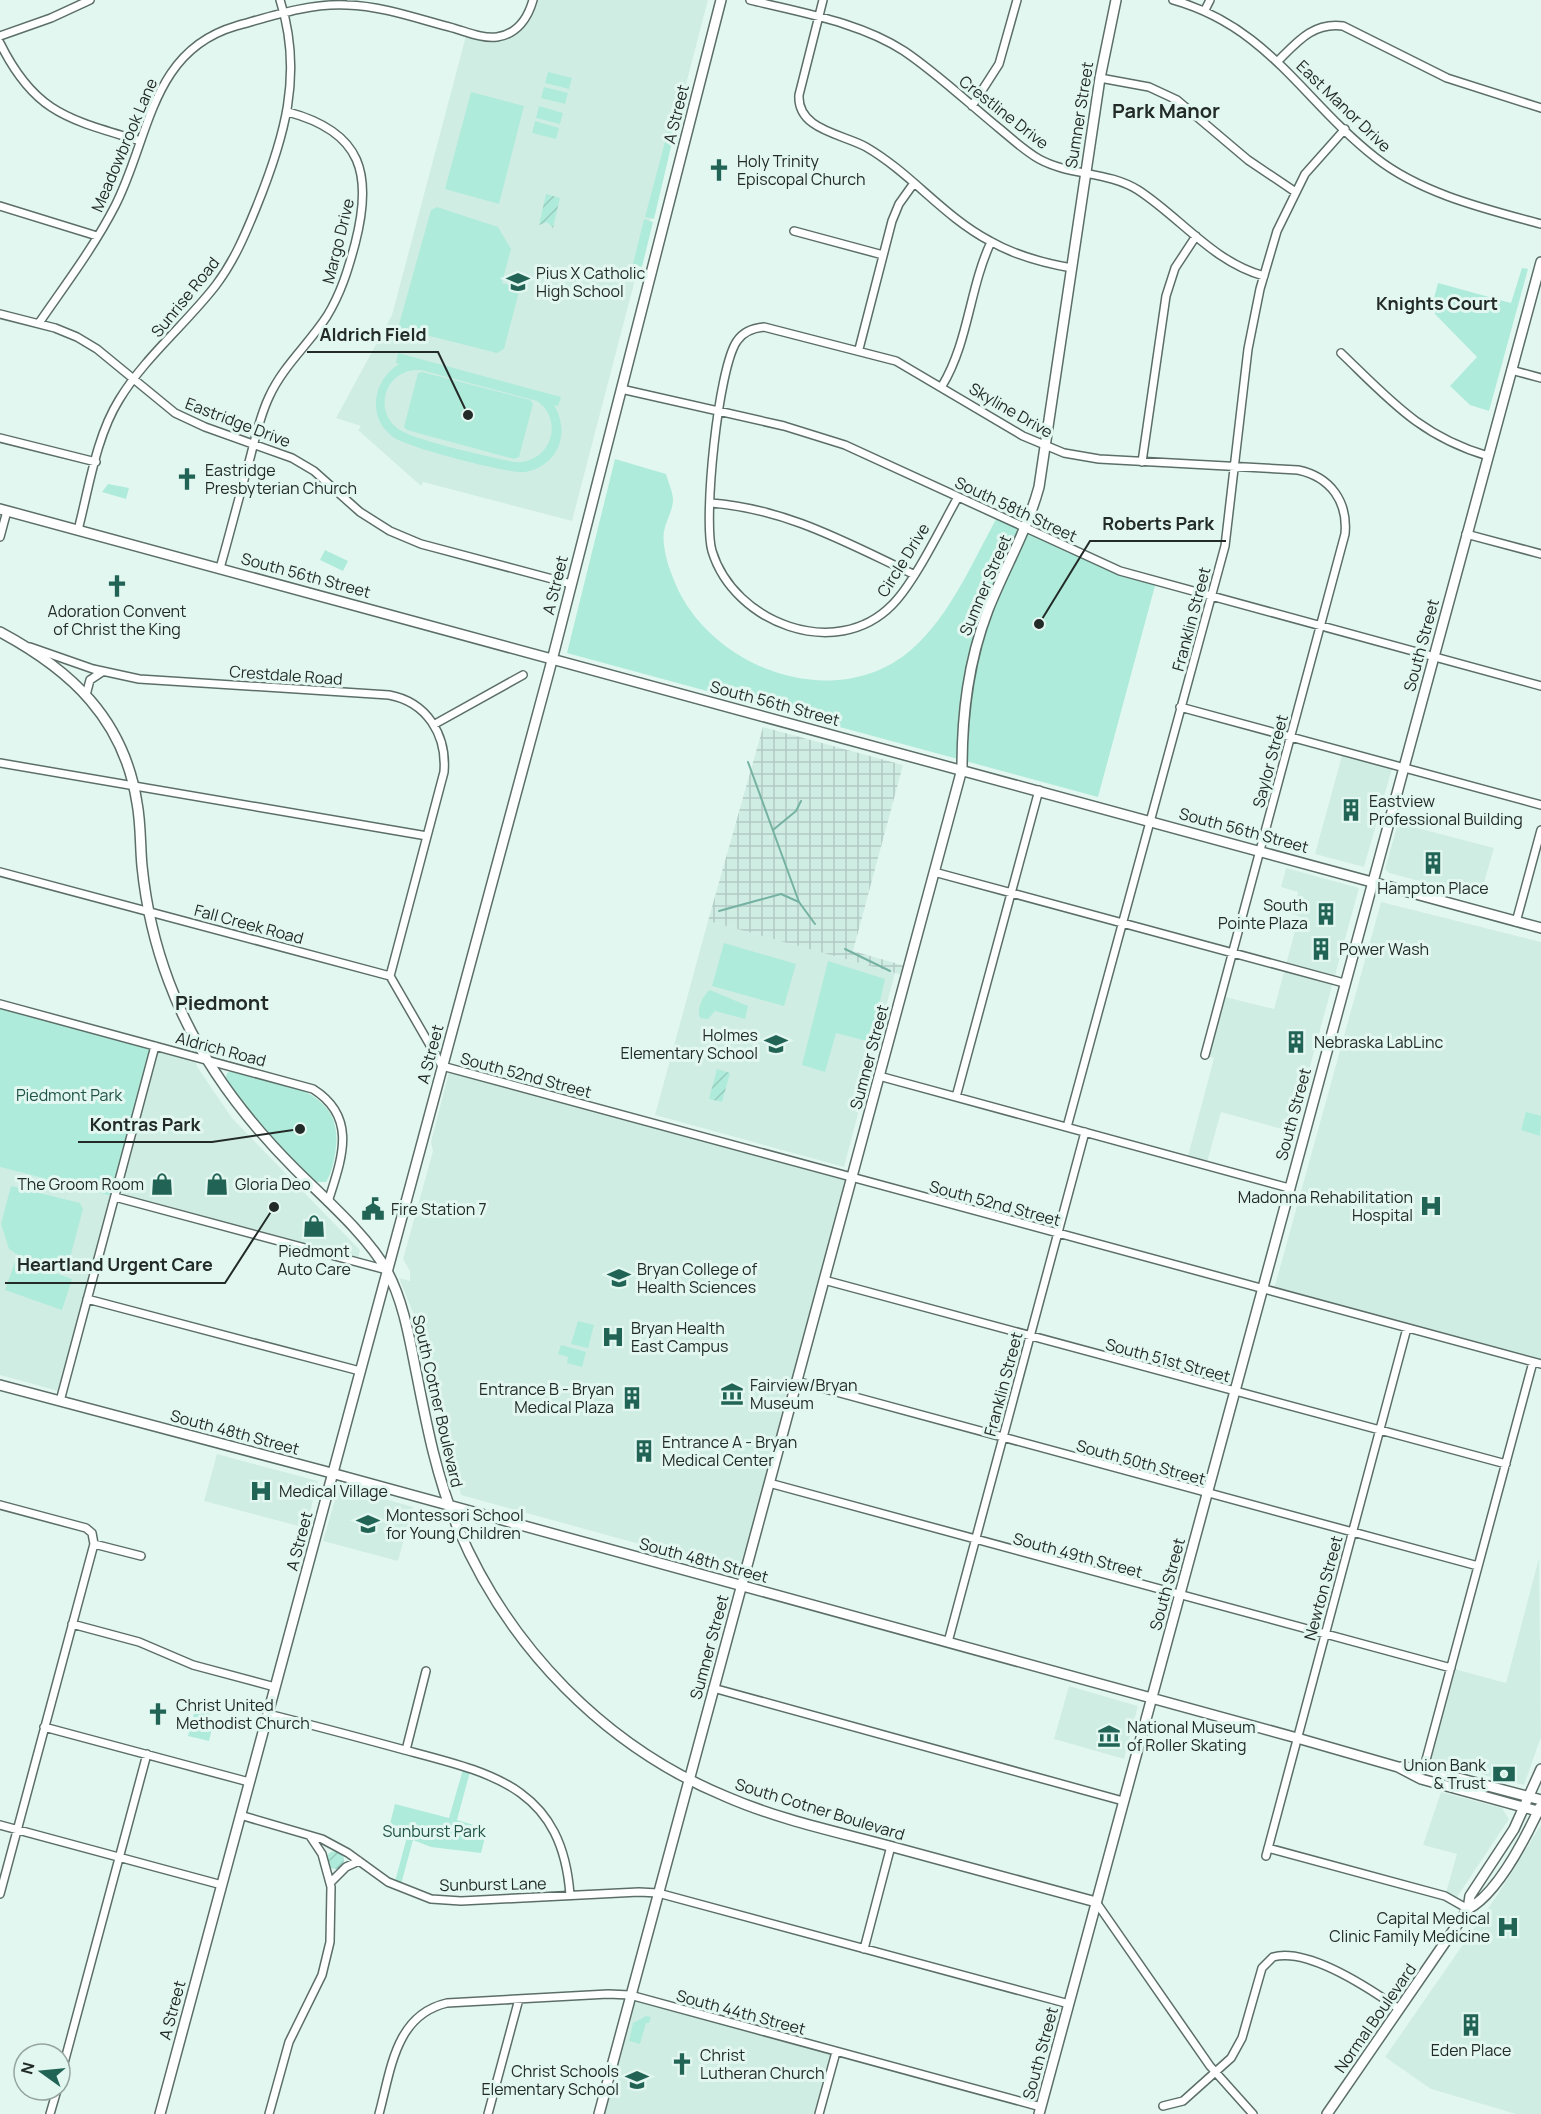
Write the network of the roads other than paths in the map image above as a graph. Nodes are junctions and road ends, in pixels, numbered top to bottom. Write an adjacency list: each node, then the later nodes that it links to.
1 (90, 0): 14 (street)
2 (280, 0): 12 (street, Sunrise Road)
3 (532, 0): 12 (street, Meadowbrook Lane)
4 (721, 0): 44 (main road, A Street)
5 (750, 0): 13 (street, Crestline Drive)
6 (823, 0): 13 (street)
7 (1017, 0): 18 (street)
8 (1116, 0): 17 (main road, Sumner Street)
9 (1173, 0): 11 (street, East Manor Drive)
10 (1210, 0): 11 (street)
11 (1205, 10): 16 (street, East Manor Drive)
12 (284, 14): 20 (street, Sunrise Road); 22 (street, Meadowbrook Lane)
13 (818, 17): 18 (street, Crestline Drive); 24 (street)
14 (0, 36)
15 (0, 43): 22 (street)
16 (1278, 61): 19 (street); 21 (street, East Manor Drive)
17 (1100, 78): 23 (main road, Sumner Street); 25 (street)
18 (972, 106): 23 (street, Crestline Drive)
19 (1541, 108)
20 (288, 112): 42 (street, Sunrise Road); 47 (street, Margo Drive)
21 (1345, 129): 25 (street, Franklin Street); 27 (street, East Manor Drive)
22 (140, 141): 29 (street, Meadowbrook Lane)
23 (1086, 173): 30 (street, Crestline Drive); 34 (main road, Sumner Street)
24 (914, 183): 31 (street); 32 (street)
25 (1294, 190): 35 (street, Franklin Street)
26 (0, 206): 29 (street)
27 (1541, 224)
28 (794, 231): 32 (street)
29 (97, 236): 37 (street, Meadowbrook Lane)
30 (1196, 236): 35 (street, Crestline Drive); 51 (street)
31 (991, 242): 34 (street); 43 (street)
32 (883, 255): 38 (street)
33 (1540, 266): 40 (main road, South Street)
34 (1072, 268): 48 (main road, Sumner Street)
35 (1264, 276): 52 (street, Franklin Street)
36 (0, 314): 37 (street, Eastridge Drive)
37 (39, 323): 42 (street, Eastridge Drive)
38 (859, 349): 43 (street, Skyline Drive); 45 (street, Skyline Drive)
39 (1341, 353): 49 (street)
40 (1511, 370): 41 (street); 49 (main road, South Street)
41 (1541, 378)
42 (133, 380): 47 (street, Eastridge Drive); 50 (street, Sunrise Road)
43 (942, 386): 48 (street, Skyline Drive)
44 (621, 389): 45 (street, South 58th Street); 64 (main road, A Street)
45 (717, 410): 53 (street, South 58th Street); 54 (street, Circle Drive)
46 (0, 438): 50 (street)
47 (254, 443): 62 (street, Margo Drive); 64 (street, Eastridge Drive)
48 (1046, 447): 51 (street, Skyline Drive); 57 (main road, Sumner Street)
49 (1488, 456): 59 (main road, South Street)
50 (96, 462): 58 (street, Sunrise Road)
51 (1142, 462): 52 (street, Skyline Drive)
52 (1234, 467): 55 (street, Skyline Drive); 65 (street, Franklin Street)
53 (958, 497): 57 (street, South 58th Street); 63 (street, Circle Drive)
54 (711, 503): 63 (street); 63 (street, Circle Drive)
55 (1343, 507): 66 (street, Saylor Street)
56 (4, 510): 58 (main road, South 56th Street); 60 (street)
57 (1025, 529): 65 (street, South 58th Street); 80 (main road, Sumner Street)
58 (78, 530): 62 (main road, South 56th Street)
59 (1467, 534): 61 (street); 69 (main road, South Street)
60 (0, 537)
61 (1541, 554)
62 (220, 568): 70 (main road, South 56th Street)
63 (913, 574)
64 (571, 584): 70 (main road, A Street)
65 (1211, 597): 66 (street, South 58th Street); 75 (street, Franklin Street)
66 (1321, 626): 69 (street, South 58th Street); 77 (street, Saylor Street)
67 (0, 632): 68 (main road, South Cotner Boulevard)
68 (29, 648): 71 (street, Crestdale Road); 74 (main road, South Cotner Boulevard)
69 (1433, 657): 73 (street, South 58th Street); 79 (main road, South Street)
70 (552, 658): 80 (main road, South 56th Street); 103 (main road, A Street)
71 (102, 672): 74 (street); 76 (street, Crestdale Road)
72 (523, 675): 76 (street)
73 (1541, 686)
74 (86, 695): 81 (main road, South Cotner Boulevard)
75 (1180, 707): 77 (street); 84 (street, Franklin Street)
76 (435, 724): 86 (street)
77 (1291, 737): 79 (street); 87 (street, Saylor Street)
78 (0, 763): 81 (street)
79 (1402, 768): 83 (street); 90 (main road, South Street)
80 (962, 769): 82 (main road, South 56th Street); 89 (main road, Sumner Street)
81 (134, 786): 86 (street); 92 (main road, South Cotner Boulevard)
82 (1039, 790): 84 (main road, South 56th Street); 91 (street)
83 (1541, 805)
84 (1150, 820): 87 (main road, South 56th Street); 94 (street, Franklin Street)
85 (1541, 830): 93 (street)
86 (427, 836): 97 (street)
87 (1260, 850): 90 (main road, South 56th Street); 96 (street, Saylor Street)
88 (0, 872): 92 (street, Fall Creek Road)
89 (934, 872): 91 (street); 104 (main road, Sumner Street)
90 (1372, 880): 93 (main road, South 56th Street); 98 (main road, South Street)
91 (1011, 893): 94 (street); 105 (street)
92 (149, 912): 97 (street, Fall Creek Road); 102 (main road, South Cotner Boulevard)
93 (1516, 922): 95 (main road, South 56th Street)
94 (1122, 923): 96 (street); 106 (street, Franklin Street)
95 (1541, 928)
96 (1233, 953): 98 (street); 101 (street, Saylor Street)
97 (390, 976): 103 (street)
98 (1344, 983): 109 (main road, South Street)
99 (0, 1004): 100 (street, Aldrich Road)
100 (155, 1046): 102 (street, Aldrich Road); 110 (street)
101 (1205, 1055)
102 (205, 1059): 111 (main road, South Cotner Boulevard); 111 (street, Aldrich Road)
103 (442, 1066): 108 (street, South 52nd Street); 113 (main road, A Street)
104 (879, 1076): 105 (street); 108 (main road, Sumner Street)
105 (956, 1097): 106 (street)
106 (1067, 1127): 107 (street)
107 (1085, 1132): 109 (street); 112 (street, Franklin Street)
108 (851, 1178): 112 (street, South 52nd Street); 114 (main road, Sumner Street)
109 (1289, 1188): 115 (main road, South Street)
110 (115, 1197): 113 (street); 116 (street)
111 (328, 1202): 113 (main road, South Cotner Boulevard)
112 (1058, 1234): 115 (street, South 52nd Street); 118 (street, Franklin Street)
113 (387, 1270): 120 (main road, A Street); 132 (main road, South Cotner Boulevard)
114 (824, 1280): 118 (street, South 51st Street); 121 (main road, Sumner Street)
115 (1261, 1290): 117 (street, South 52nd Street); 123 (main road, South Street)
116 (87, 1299): 120 (street); 124 (street)
117 (1407, 1328): 119 (street, South 52nd Street); 125 (street, Newton Street)
118 (1030, 1336): 123 (street, South 51st Street); 126 (street, Franklin Street)
119 (1537, 1363): 127 (street)
120 (360, 1371): 128 (main road, A Street)
121 (796, 1382): 126 (street, South 50th Street); 129 (main road, Sumner Street)
122 (0, 1385): 124 (main road, South 48th Street)
123 (1234, 1392): 125 (street, South 51st Street); 130 (main road, South Street)
124 (60, 1401): 128 (main road, South 48th Street)
125 (1379, 1430): 127 (street, South 51st Street); 133 (street, Newton Street)
126 (1003, 1438): 130 (street, South 50th Street); 134 (street, Franklin Street)
127 (1506, 1464): 137 (street)
128 (332, 1473): 132 (main road, South 48th Street); 145 (main road, A Street)
129 (769, 1484): 134 (street, South 49th Street); 138 (main road, Sumner Street)
130 (1206, 1494): 133 (street, South 50th Street); 139 (main road, South Street)
131 (0, 1505): 135 (street)
132 (449, 1505): 138 (main road, South 48th Street); 156 (main road, South Cotner Boulevard)
133 (1352, 1532): 137 (street, South 50th Street); 141 (street, Newton Street)
134 (975, 1540): 139 (street, South 49th Street); 142 (street, Franklin Street)
135 (94, 1544): 136 (street); 140 (street)
136 (141, 1556)
137 (1478, 1566): 143 (street)
138 (741, 1586): 142 (main road, South 48th Street); 146 (main road, Sumner Street)
139 (1179, 1596): 141 (street, South 49th Street); 147 (main road, South Street)
140 (72, 1624): 145 (street); 149 (street)
141 (1324, 1634): 143 (street, South 49th Street); 150 (street, Newton Street)
142 (948, 1642): 147 (main road, South 48th Street)
143 (1451, 1668): 154 (street)
144 (426, 1671): 151 (street)
145 (275, 1687): 148 (main road, A Street)
146 (713, 1688): 156 (main road, Sumner Street); 160 (street)
147 (1151, 1698): 150 (main road, South 48th Street); 160 (main road, South Street)
148 (268, 1714): 151 (street); 158 (main road, A Street)
149 (44, 1727): 152 (street); 165 (street)
150 (1297, 1738): 153 (main road, South 48th Street); 168 (street, Newton Street)
151 (405, 1750): 176 (street)
152 (147, 1754): 158 (street); 170 (street)
153 (1398, 1767): 154 (main road, South 48th Street); 157 (main road, South 48th Street)
154 (1424, 1768): 157 (street); 159 (main road, South 48th Street)
155 (1541, 1769): 159 (main road, Normal Boulevard)
156 (689, 1779): 167 (main road, South Cotner Boulevard); 175 (main road, Sumner Street)
157 (1421, 1779): 161 (main road, South 48th Street)
158 (249, 1782): 163 (main road, A Street)
159 (1530, 1797): 161 (main road, Normal Boulevard); 162 (main road, South 48th Street)
160 (1123, 1801): 177 (main road, South Street)
161 (1525, 1807): 162 (main road, South 48th Street); 178 (main road, Normal Boulevard)
162 (1540, 1807): 178 (main road, Normal Boulevard)
163 (240, 1815): 166 (street, Sunburst Lane); 173 (main road, A Street)
164 (0, 1825): 165 (street)
165 (17, 1830): 170 (street); 174 (street)
166 (302, 1832): 171 (street, Sunburst Lane); 172 (street)
167 (891, 1846): 177 (main road, South Cotner Boulevard); 179 (street)
168 (1268, 1848): 169 (street, Newton Street); 178 (street)
169 (1266, 1856)
170 (119, 1857): 173 (street); 184 (street)
171 (359, 1861): 172 (street); 176 (street, Sunburst Lane)
172 (330, 1883): 190 (street)
173 (222, 1885): 189 (main road, A Street)
174 (0, 1893)
175 (658, 1893): 176 (street, Sunburst Lane); 179 (street, Sunburst Lane); 180 (main road, Sumner Street)
176 (570, 1895)
177 (1096, 1902): 182 (main road, South Street); 186 (street)
178 (1468, 1909): 183 (main road, Normal Boulevard)
179 (864, 1949): 182 (street, Sunburst Lane)
180 (630, 1995): 181 (street, South 44th Street); 185 (street, South 44th Street); 193 (main road, Sumner Street)
181 (519, 1999): 191 (street, South 44th Street); 192 (street)
182 (1069, 2004): 188 (main road, South Street)
183 (1399, 2009): 186 (street); 196 (main road, Normal Boulevard)
184 (70, 2042)
185 (836, 2052): 188 (street, South 44th Street); 194 (street)
186 (1215, 2073): 187 (street); 195 (street)
187 (1163, 2106)
188 (1040, 2111)
189 (160, 2114)
190 (269, 2114)
191 (379, 2114)
192 (488, 2114)
193 (599, 2114)
194 (819, 2114)
195 (1253, 2114)
196 (1327, 2114)

